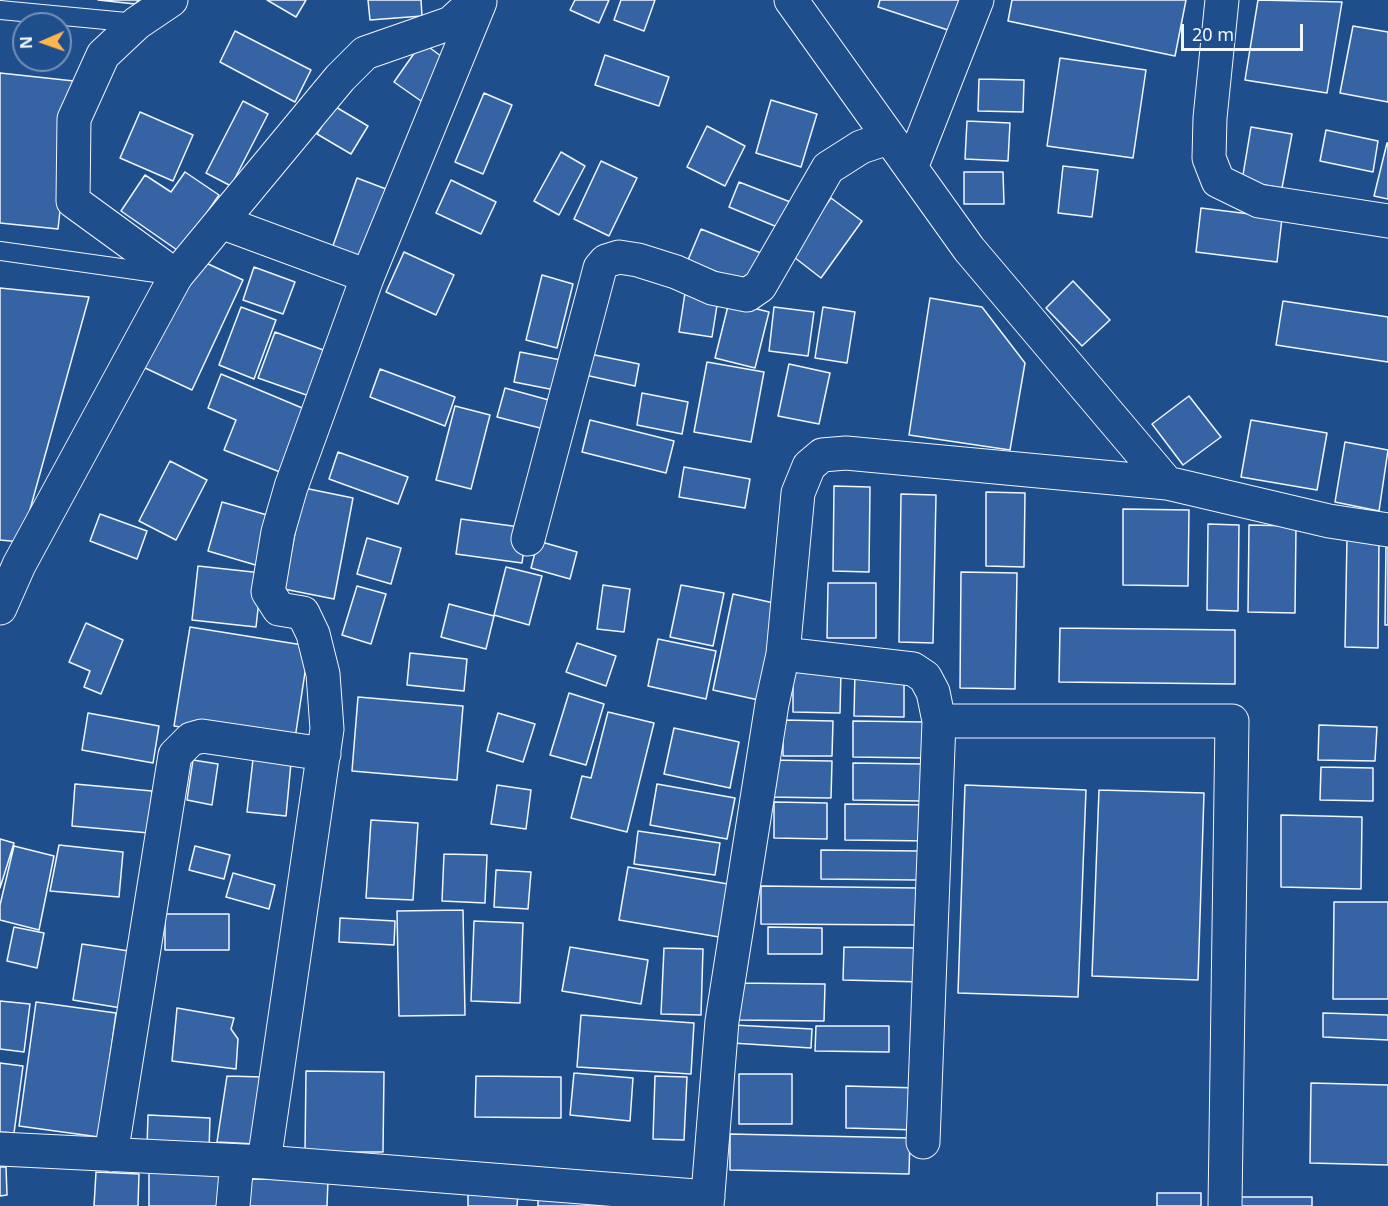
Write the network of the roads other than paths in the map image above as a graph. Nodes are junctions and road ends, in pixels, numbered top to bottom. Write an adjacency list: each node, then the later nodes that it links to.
1 (171, 0): 8 (street)
2 (476, 0): 12 (street)
3 (481, 0): 15 (street)
4 (791, 0): 9 (street)
5 (977, 0): 10 (street)
6 (1222, 0): 11 (street)
7 (0, 9): 8 (lane)
8 (137, 23): 14 (street)
9 (888, 138): 10 (street); 18 (street)
10 (911, 168): 16 (street)
11 (1388, 221)
12 (221, 222): 14 (street); 15 (street)
13 (0, 251): 14 (lane)
14 (176, 276): 19 (street)
15 (367, 278): 23 (street)
16 (1167, 483): 17 (street); 21 (street)
17 (1388, 530)
18 (528, 539)
19 (10, 564): 20 (street)
20 (0, 608)
21 (783, 654): 22 (street); 28 (street)
22 (939, 721): 24 (street); 30 (street)
23 (324, 754): 26 (street); 27 (street)
24 (923, 1142)
25 (0, 1149): 26 (street)
26 (111, 1155): 27 (street)
27 (250, 1162): 28 (street); 29 (street)
28 (708, 1201)
29 (233, 1206)
30 (1225, 1206)

